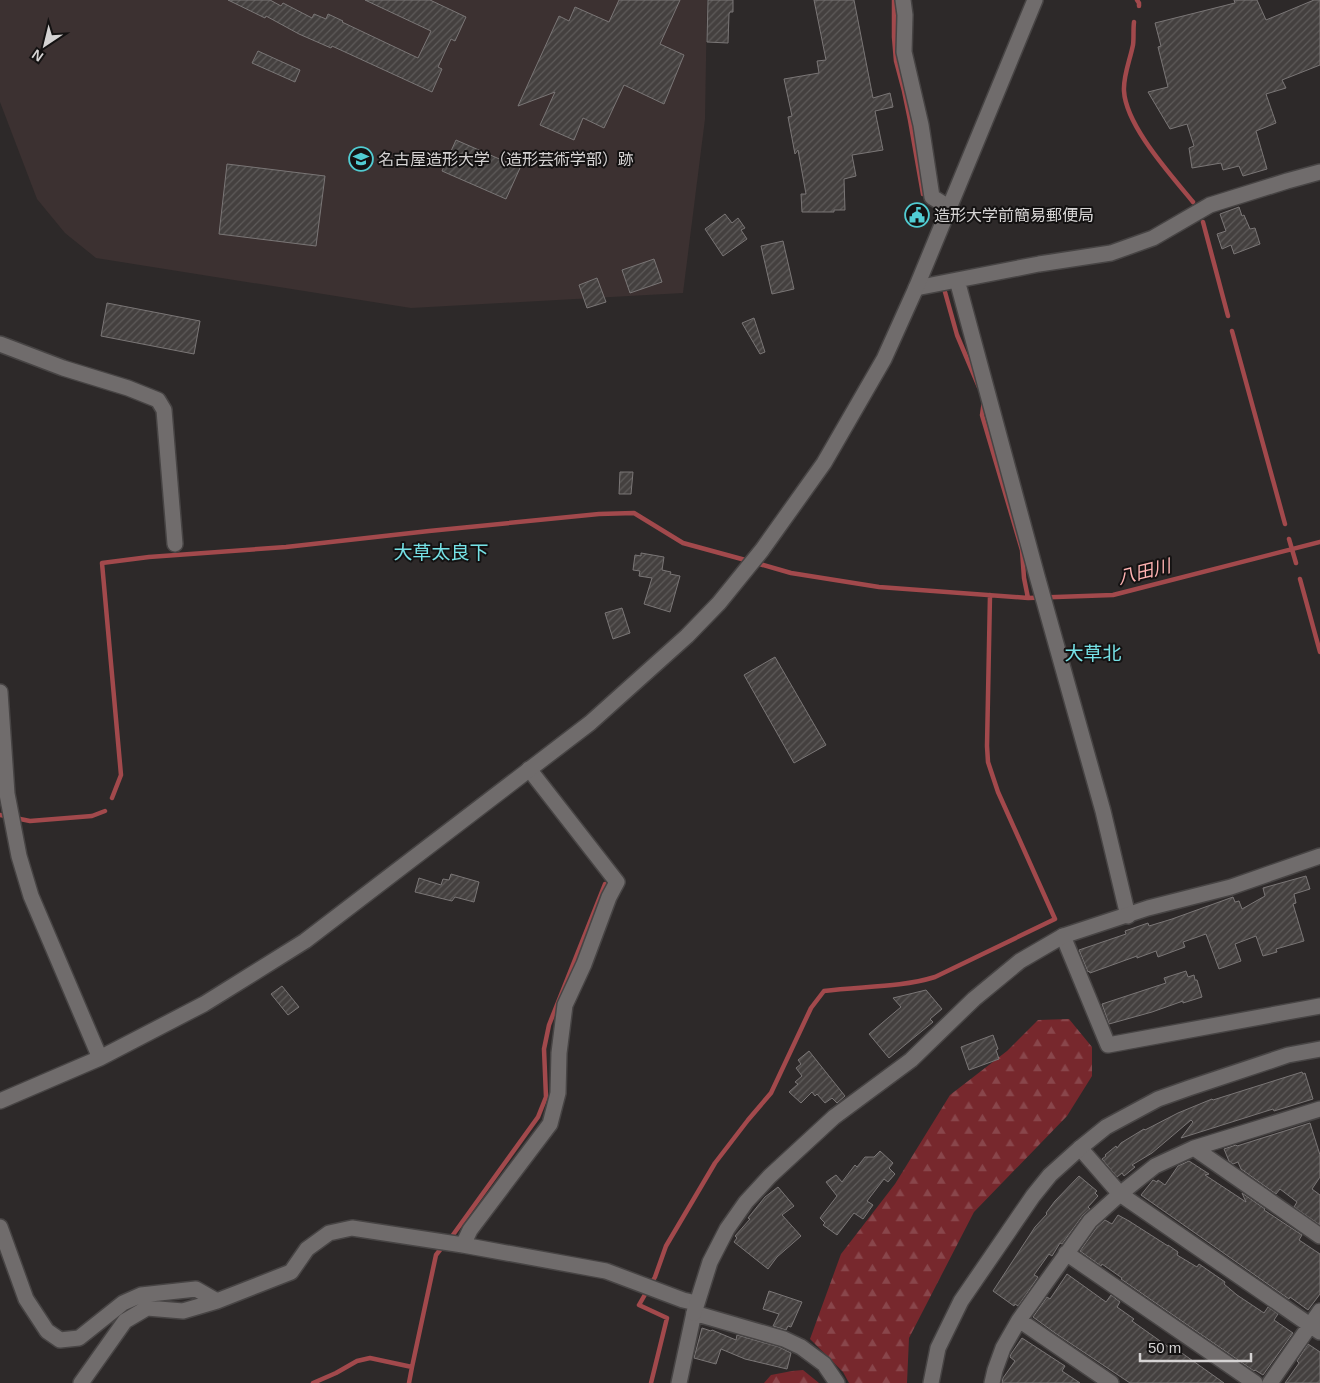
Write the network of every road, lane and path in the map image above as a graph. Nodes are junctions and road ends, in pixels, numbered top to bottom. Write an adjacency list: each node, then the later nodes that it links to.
1 (903, 0): 4 (street)
2 (1036, 0): 4 (street)
3 (1320, 172): 5 (street)
4 (950, 208): 6 (street)
5 (957, 280): 6 (street); 12 (street)
6 (916, 288): 10 (street)
7 (0, 344): 8 (street)
8 (175, 544)
9 (0, 692): 16 (street)
10 (530, 769): 16 (street); 24 (street)
11 (1320, 856): 12 (street)
12 (1128, 916): 13 (street)
13 (1063, 936): 14 (street); 27 (street)
14 (1320, 1006)
15 (1320, 1049): 19 (street)
16 (100, 1058): 17 (street)
17 (0, 1101)
18 (1320, 1109): 20 (street)
19 (1080, 1148): 21 (street); 34 (street)
20 (1194, 1148): 21 (street); 23 (street)
21 (1120, 1194): 25 (street); 30 (street)
22 (0, 1227): 26 (street)
23 (1320, 1236)
24 (463, 1245): 26 (street); 27 (street)
25 (1066, 1253): 29 (street); 37 (street)
26 (216, 1301): 31 (street)
27 (695, 1308): 32 (street); 33 (street)
28 (1320, 1311): 30 (street)
29 (1019, 1320): 35 (street); 36 (street)
30 (1315, 1328): 38 (street)
31 (81, 1383)
32 (679, 1383)
33 (837, 1383)
34 (931, 1383)
35 (992, 1383)
36 (1111, 1383)
37 (1254, 1383)
38 (1270, 1383)

